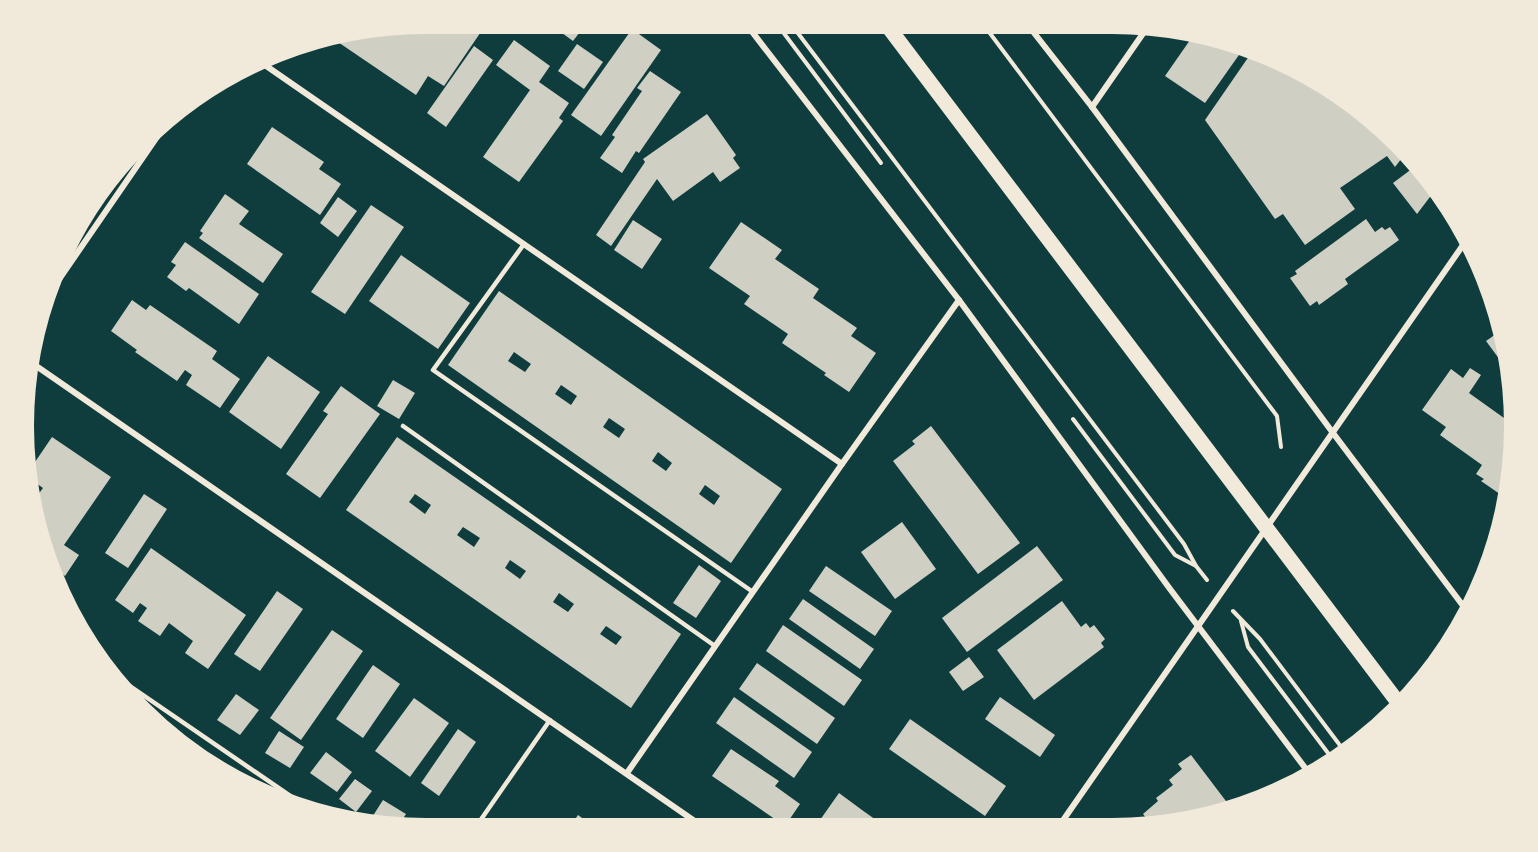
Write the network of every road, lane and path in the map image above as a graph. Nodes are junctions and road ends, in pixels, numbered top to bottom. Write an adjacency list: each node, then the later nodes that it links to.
1 (751, 30): 13 (street)
2 (796, 30): 20 (path)
3 (891, 30): 19 (main road)
4 (988, 30): 17 (path)
5 (1032, 30): 8 (street)
6 (1144, 31): 8 (street)
7 (264, 65): 10 (street)
8 (1092, 107): 16 (street)
9 (160, 133): 12 (street)
10 (524, 244): 18 (street); 21 (lane)
11 (1464, 244): 16 (street)
12 (57, 282)
13 (959, 300): 18 (street); 23 (street)
14 (35, 365): 27 (street)
15 (403, 426): 24 (lane)
16 (1333, 433): 19 (street); 22 (street)
17 (1281, 447)
18 (842, 464): 21 (street)
19 (1266, 529): 23 (street); 26 (main road)
20 (1196, 566)
21 (753, 592): 24 (street)
22 (1464, 607)
23 (1198, 626): 30 (street); 35 (street)
24 (715, 646): 31 (street)
25 (124, 682): 32 (lane)
26 (1397, 701)
27 (550, 720): 31 (street); 33 (lane)
28 (1342, 748): 29 (path)
29 (1330, 756)
30 (1307, 771)
31 (627, 773): 34 (street)
32 (296, 800)
33 (479, 822)
34 (696, 822)
35 (1062, 822)

